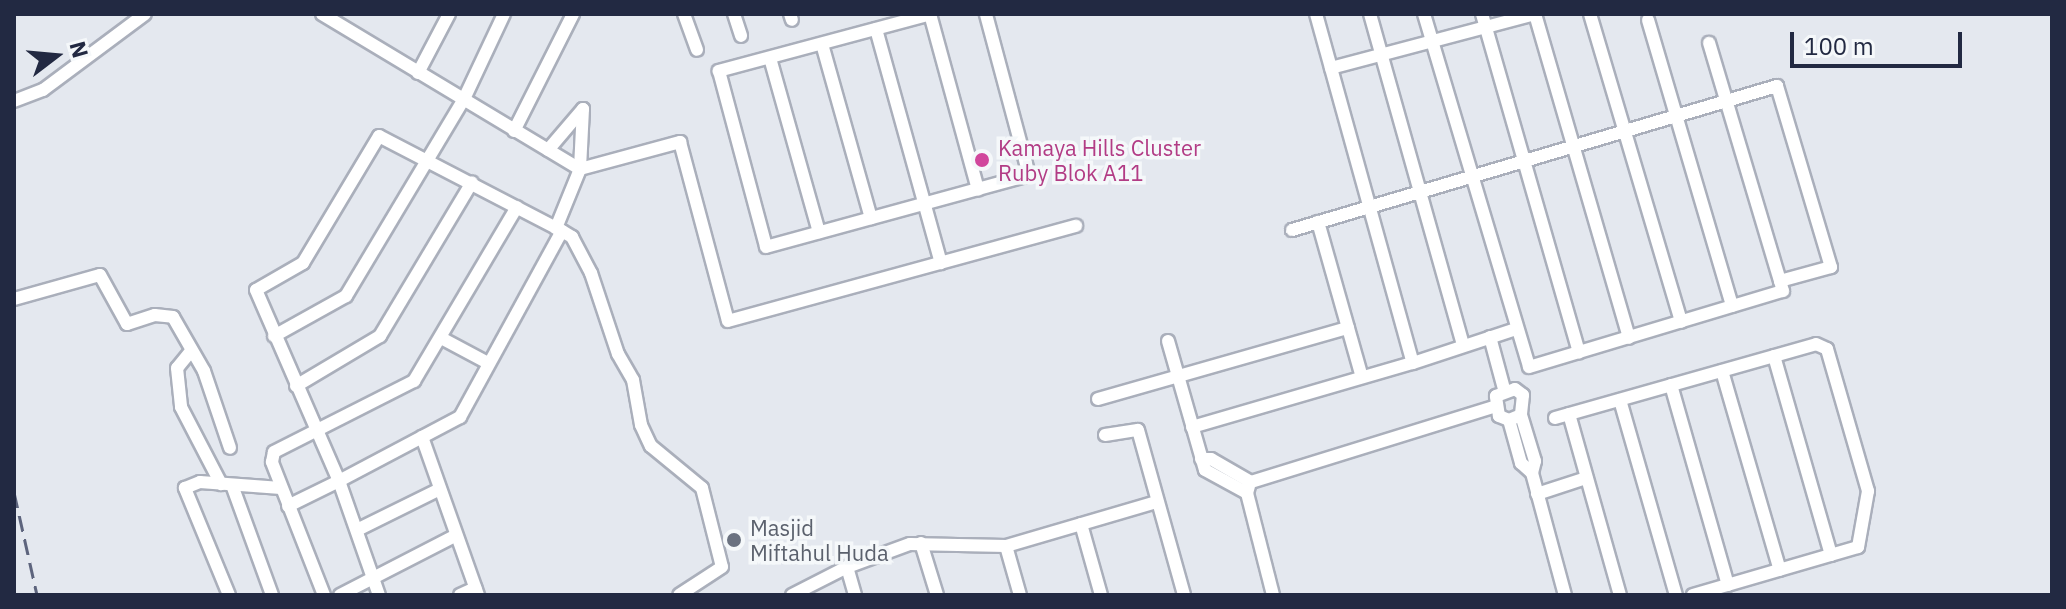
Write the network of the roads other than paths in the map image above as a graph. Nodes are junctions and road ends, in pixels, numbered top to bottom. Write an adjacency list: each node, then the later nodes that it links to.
1 (145, 14): 28 (street)
2 (322, 14): 26 (street)
3 (448, 14): 26 (street)
4 (504, 14): 27 (street)
5 (573, 14): 31 (street)
6 (684, 14): 22 (street)
7 (734, 14): 18 (street)
8 (931, 14): 17 (street); 40 (street)
9 (986, 14): 40 (street)
10 (1316, 14): 25 (street)
11 (1370, 14): 23 (street)
12 (1424, 14): 19 (street)
13 (1535, 14): 15 (street); 33 (street)
14 (1590, 14): 32 (street)
15 (1484, 20): 19 (street); 36 (street)
16 (1648, 20): 30 (street)
17 (876, 29): 21 (street); 42 (street)
18 (741, 36)
19 (1432, 41): 23 (street); 38 (street)
20 (1709, 43): 29 (street)
21 (822, 44): 24 (street); 45 (street)
22 (697, 50)
23 (1382, 54): 25 (street); 41 (street)
24 (770, 58): 50 (street); 50 (street)
25 (1331, 68): 43 (street)
26 (418, 73): 27 (street)
27 (464, 99): 31 (street); 35 (street)
28 (14, 101)
29 (1726, 101): 30 (street); 52 (street); 52 (street)
30 (1676, 116): 32 (street); 54 (street)
31 (514, 131): 34 (street)
32 (1625, 131): 33 (street); 55 (street)
33 (1573, 146): 36 (street); 60 (street)
34 (548, 150): 37 (street); 37 (street)
35 (428, 158): 39 (street); 58 (street); 58 (street)
36 (1524, 161): 38 (street); 65 (street)
37 (580, 169): 48 (street); 51 (street)
38 (1471, 176): 41 (street); 57 (street)
39 (472, 182): 44 (street); 73 (street)
40 (978, 190): 42 (street)
41 (1417, 193): 43 (street); 63 (street)
42 (924, 205): 45 (street); 51 (street)
43 (1371, 206): 46 (street); 68 (street)
44 (517, 207): 48 (street); 61 (street)
45 (871, 218): 50 (street)
46 (1318, 222): 49 (street); 56 (street)
47 (1076, 226): 51 (street)
48 (559, 229): 67 (street); 112 (street)
49 (1292, 230)
50 (819, 232)
51 (941, 263)
52 (1780, 281): 54 (street)
53 (14, 299): 64 (street)
54 (1732, 306): 55 (street)
55 (1681, 322): 60 (street)
56 (1348, 328): 70 (street); 71 (street)
57 (1516, 329): 59 (street); 65 (street)
58 (274, 336): 73 (street)
59 (1490, 337): 63 (street); 74 (street)
60 (1629, 338): 65 (street)
61 (443, 339): 67 (street); 82 (street)
62 (1168, 341): 70 (street)
63 (1463, 345): 68 (street)
64 (191, 351): 85 (street); 88 (street)
65 (1579, 352)
66 (1774, 356): 69 (street); 100 (street); 100 (street)
67 (488, 363): 84 (street)
68 (1413, 363): 71 (street)
69 (1722, 371): 72 (street); 102 (street)
70 (1178, 376): 75 (street); 81 (street)
71 (1362, 377): 81 (street)
72 (1671, 385): 76 (street); 104 (street)
73 (296, 386): 82 (street)
74 (1504, 389): 77 (street); 79 (street)
75 (1098, 399)
76 (1620, 400): 78 (street); 122 (street)
77 (1494, 407): 79 (street); 90 (street)
78 (1569, 414): 80 (street); 86 (street)
79 (1515, 418): 92 (street)
80 (1555, 418)
81 (1192, 427): 90 (street)
82 (316, 431): 87 (street); 89 (street)
83 (1105, 435): 93 (street)
84 (422, 437): 87 (street); 91 (street)
85 (230, 448)
86 (1586, 478): 92 (street); 121 (street)
87 (339, 481): 94 (street); 96 (street)
88 (226, 484): 89 (street); 106 (street); 107 (street)
89 (281, 488): 94 (street)
90 (1249, 488): 119 (street)
91 (438, 490): 96 (street); 97 (street)
92 (1537, 494): 120 (street)
93 (1156, 502): 95 (street); 118 (street)
94 (288, 506): 108 (street)
95 (1081, 524): 99 (street); 117 (street)
96 (357, 530): 103 (street)
97 (453, 537): 103 (street); 105 (street)
98 (921, 543): 99 (street); 101 (street); 115 (street)
99 (1006, 546): 116 (street)
100 (1831, 555): 102 (street)
101 (847, 567): 113 (street); 114 (street)
102 (1780, 570): 104 (street)
103 (375, 581): 109 (street); 110 (street)
104 (1728, 585): 123 (street)
105 (476, 592): 111 (street)
106 (229, 595)
107 (272, 595)
108 (324, 595)
109 (340, 595)
110 (379, 595)
111 (460, 595)
112 (679, 595)
113 (792, 595)
114 (855, 595)
115 (937, 595)
116 (1020, 595)
117 (1101, 595)
118 (1184, 595)
119 (1273, 595)
120 (1565, 595)
121 (1620, 595)
122 (1676, 595)
123 (1693, 595)

